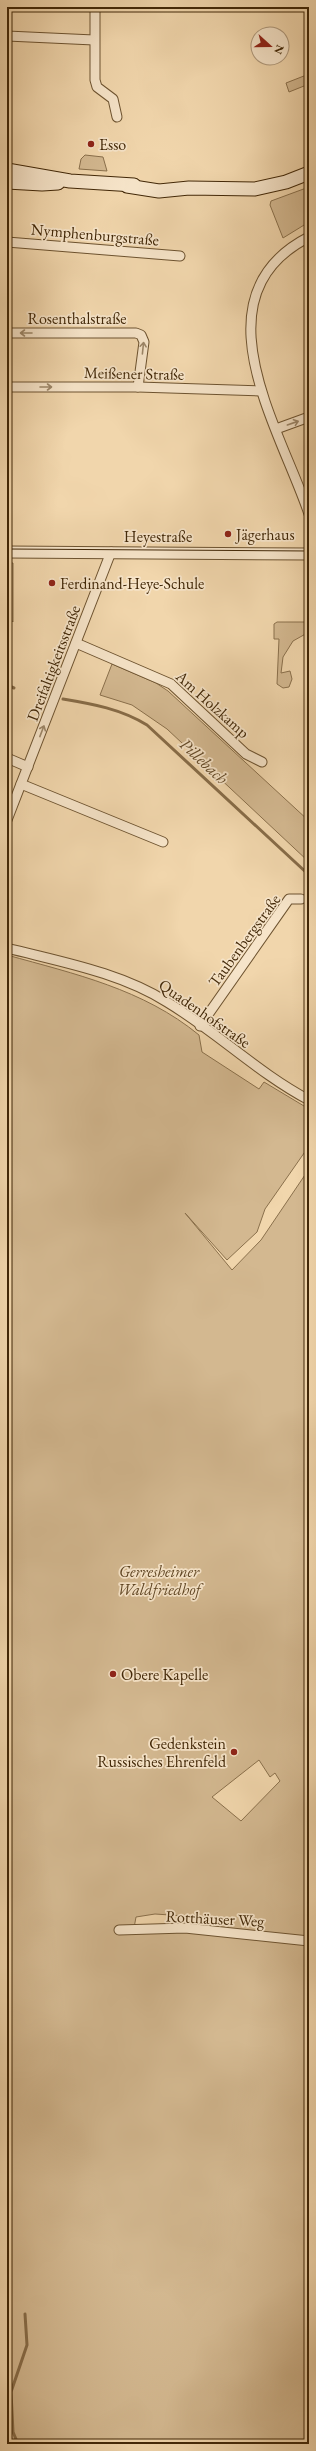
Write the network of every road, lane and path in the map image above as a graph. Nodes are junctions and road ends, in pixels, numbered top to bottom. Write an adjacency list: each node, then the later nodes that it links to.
1 (95, 7): 3 (street)
2 (7, 36): 3 (street)
3 (94, 40): 4 (street)
4 (117, 117)
5 (7, 170): 9 (main road)
6 (309, 173): 9 (main road)
7 (7, 175): 10 (main road)
8 (7, 182): 10 (main road)
9 (70, 182): 10 (main road)
10 (42, 184)
11 (309, 237): 17 (street)
12 (7, 242): 13 (street, Nymphenburgstraße)
13 (180, 256)
14 (7, 333): 16 (street, Rosenthalstraße, one-way to 14)
15 (7, 387): 16 (street, Meißener Straße, one-way to 16)
16 (138, 387): 17 (street, Meißener Straße)
17 (261, 391): 19 (street)
18 (309, 418): 19 (street, one-way to 18)
19 (276, 429): 20 (street)
20 (309, 514)
21 (7, 552): 22 (street, Heyestraße)
22 (111, 552): 23 (street, Heyestraße); 24 (street, Dreifaltigkeitsstraße)
23 (309, 554)
24 (76, 643): 26 (street, Am Holzkamp); 27 (street, Dreifaltigkeitsstraße, one-way to 24)
25 (7, 758): 27 (street)
26 (262, 762)
27 (28, 767): 28 (street, Dreifaltigkeitsstraße)
28 (21, 784): 29 (street, Dreifaltigkeitsstraße); 30 (street)
29 (7, 820)
30 (163, 842)
31 (301, 899): 33 (street, Taubenbergstraße)
32 (7, 948): 33 (street, Quadenhofstraße)
33 (200, 1026): 34 (street, Quadenhofstraße)
34 (309, 1100)
35 (119, 1930): 36 (street, Rotthäuser Weg)
36 (309, 1941)

